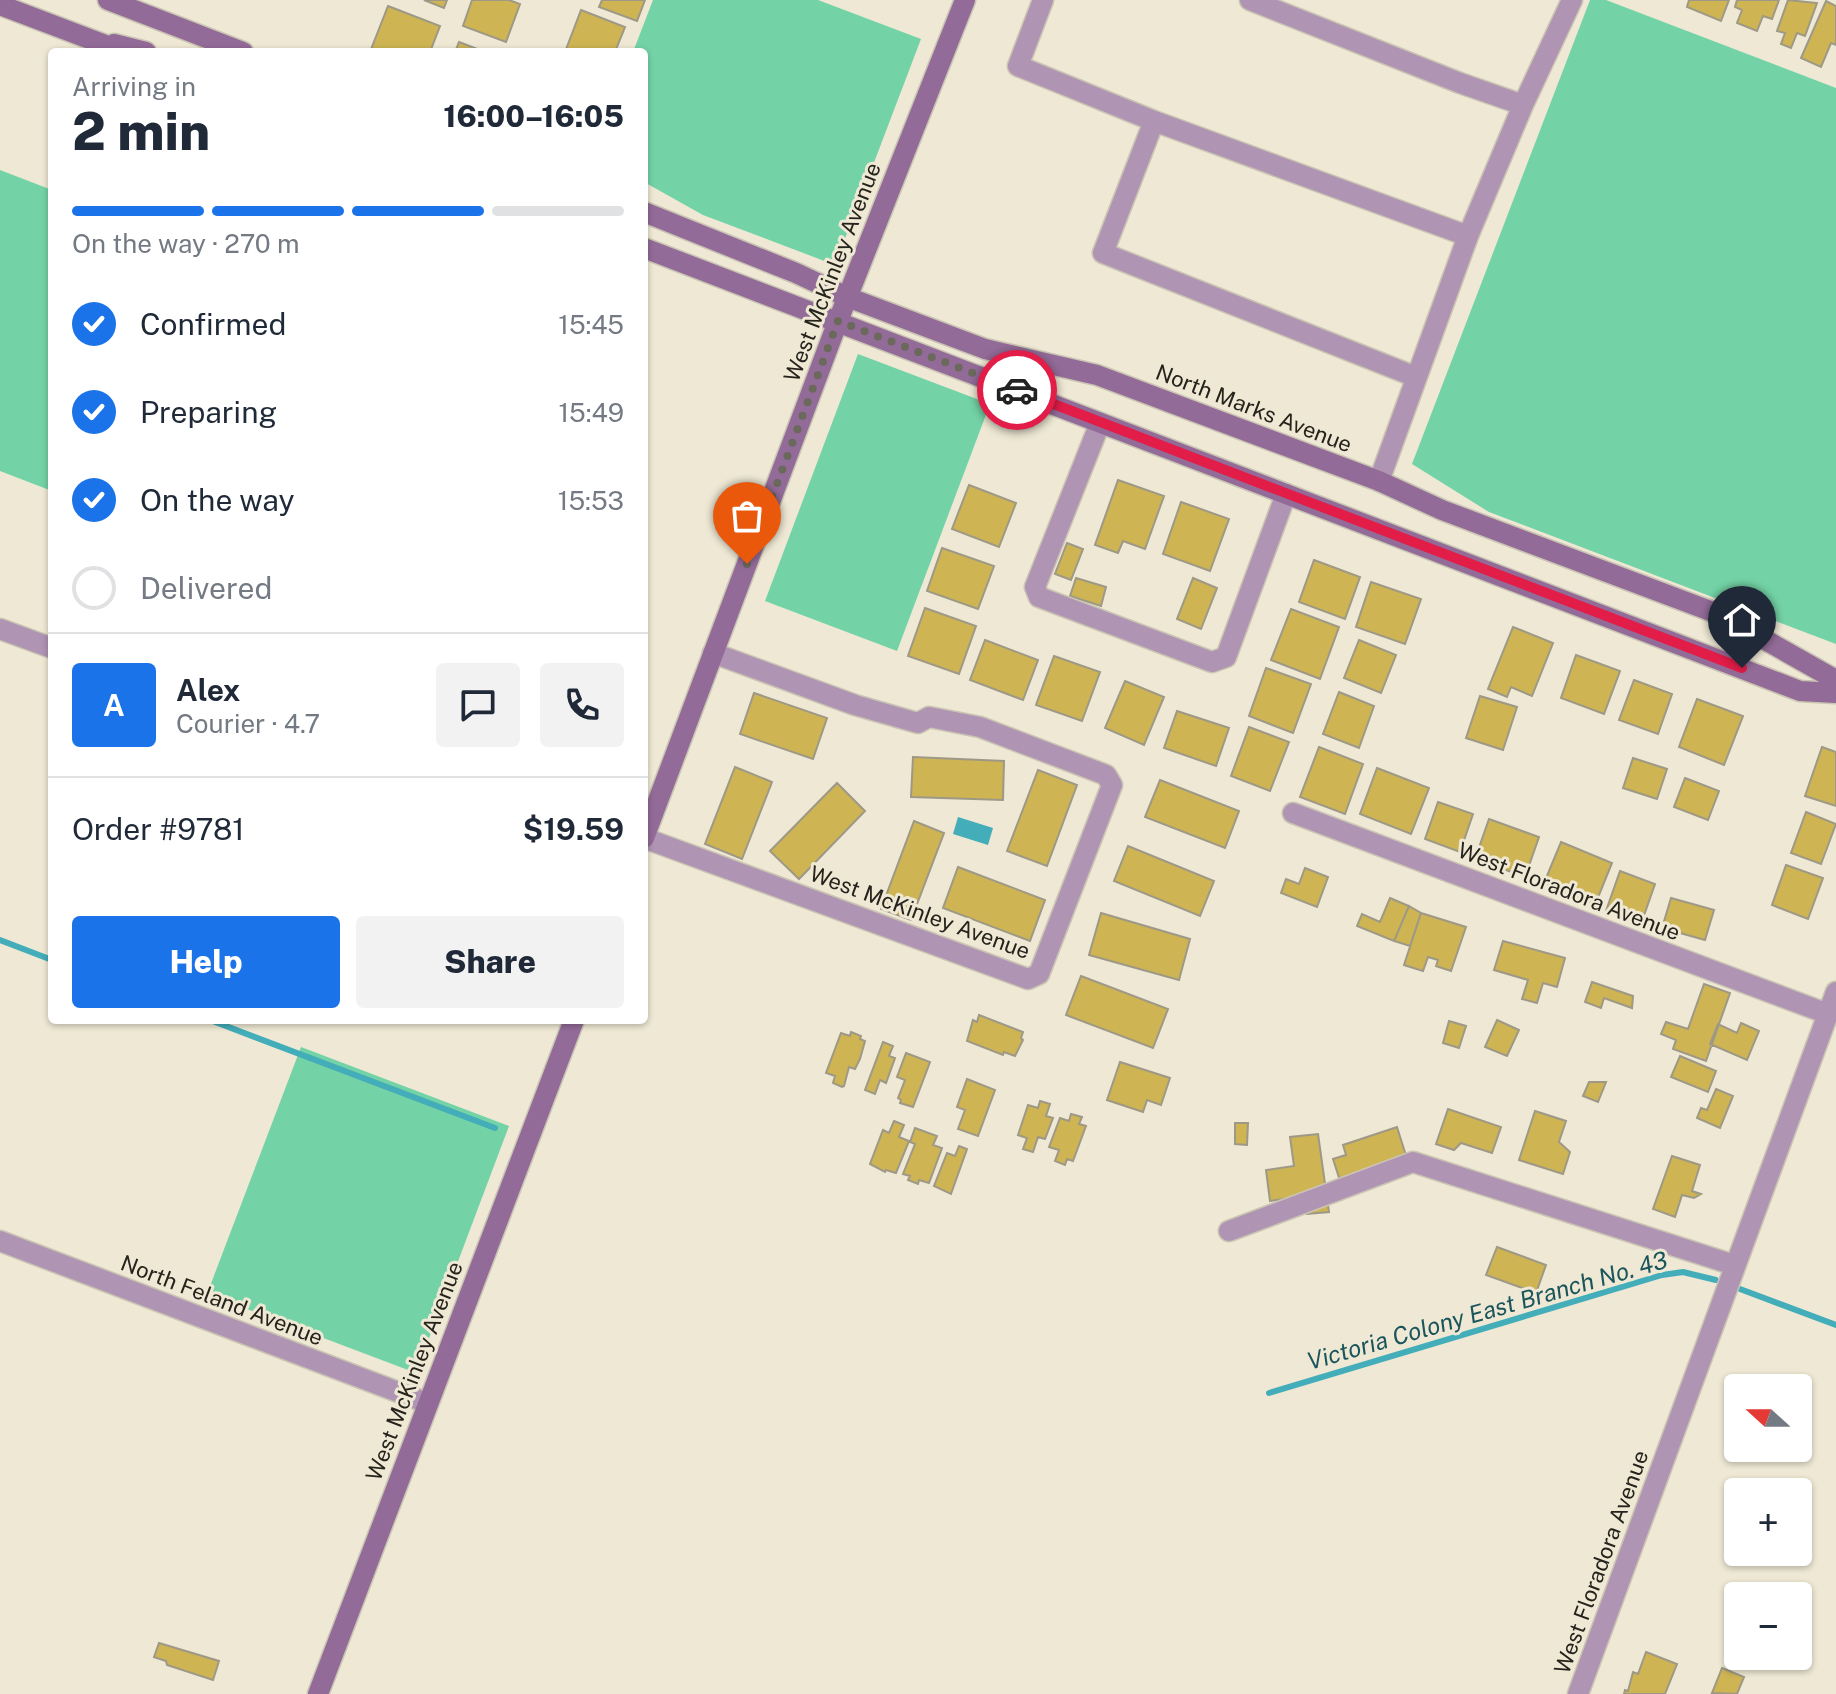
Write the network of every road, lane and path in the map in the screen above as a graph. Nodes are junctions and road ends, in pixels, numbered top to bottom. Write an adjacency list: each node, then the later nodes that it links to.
1 (108, 0): 10 (main road)
2 (965, 0): 16 (main road, West McKinley Avenue)
3 (1043, 0): 12 (street)
4 (1250, 0): 11 (street)
5 (1572, 0): 11 (street)
6 (0, 5): 7 (main road)
7 (83, 37): 8 (main road); 9 (main road)
8 (113, 48)
9 (129, 48)
10 (233, 48)
11 (1523, 105): 14 (street)
12 (1154, 121): 14 (street); 18 (street)
13 (648, 214): 16 (main road, North Marks Avenue)
14 (1468, 236): 18 (street)
15 (648, 250): 17 (main road)
16 (847, 297): 17 (main road, West McKinley Avenue); 20 (main road, North Marks Avenue)
17 (838, 321): 19 (main road); 24 (main road, West McKinley Avenue)
18 (1416, 377): 20 (street)
19 (1100, 423): 21 (main road); 21 (street)
20 (1379, 481): 25 (main road, North Marks Avenue)
21 (1286, 494): 26 (main road)
22 (0, 629): 23 (street)
23 (48, 647)
24 (713, 653): 28 (main road, West McKinley Avenue); 29 (street, West McKinley Avenue)
25 (1836, 680)
26 (1836, 693)
27 (1293, 813): 31 (street, West Floradora Avenue)
28 (648, 827)
29 (648, 839)
30 (1836, 992): 31 (street, West Floradora Avenue)
31 (1828, 1014): 35 (street, West Floradora Avenue)
32 (572, 1024): 36 (main road, West McKinley Avenue)
33 (1229, 1231): 35 (street)
34 (0, 1241): 36 (street, North Feland Avenue)
35 (1734, 1265): 38 (street, West Floradora Avenue)
36 (427, 1403): 37 (main road, West McKinley Avenue)
37 (318, 1694)
38 (1578, 1694)

